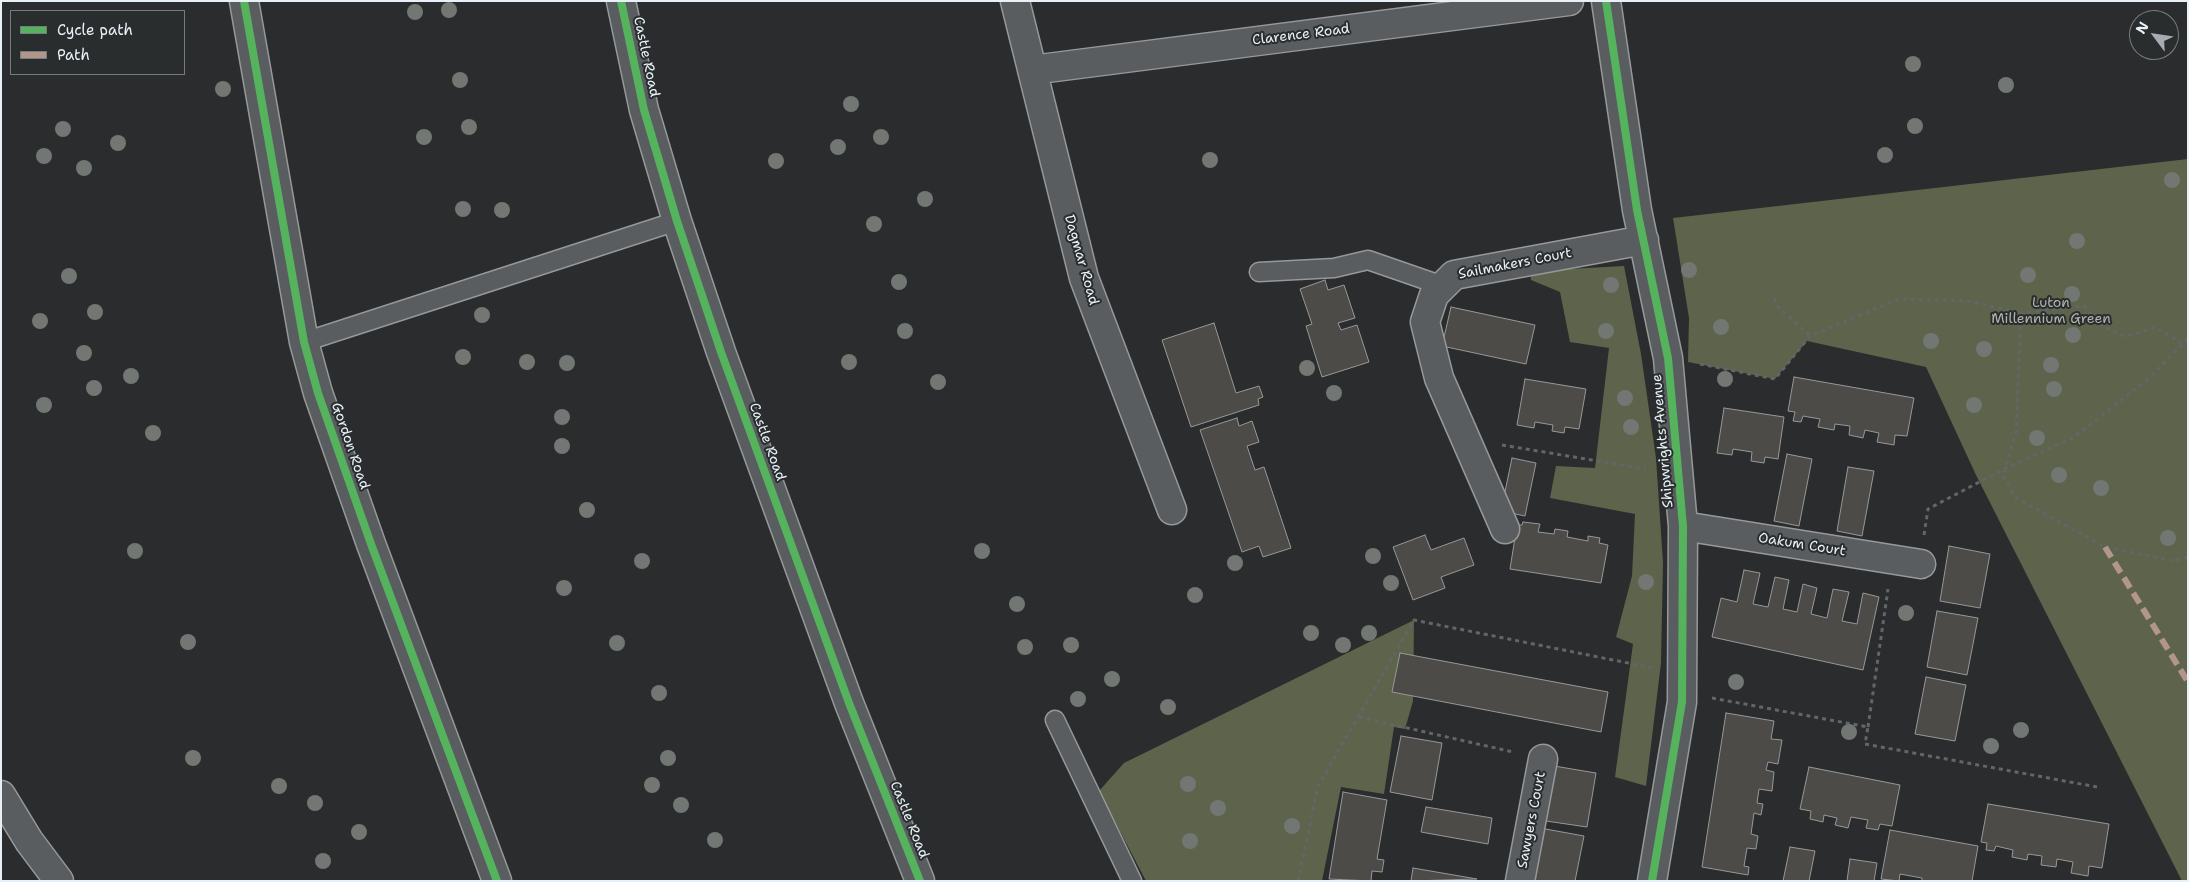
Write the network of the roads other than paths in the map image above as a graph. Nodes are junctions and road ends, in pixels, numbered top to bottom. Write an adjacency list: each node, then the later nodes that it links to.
1 (244, 1): 11 (street, Gordon Road)
2 (622, 1): 7 (street, Castle Road)
3 (1015, 1): 6 (street, Dagmar Road)
4 (1569, 1): 6 (street, Clarence Road)
5 (1606, 1): 8 (street, Shipwrights Avenue)
6 (1032, 70): 12 (street, Dagmar Road)
7 (677, 222): 11 (lane); 21 (street, Castle Road)
8 (1644, 240): 10 (street, Sailmakers Court); 13 (street, Shipwrights Avenue)
9 (1259, 272): 10 (lane)
10 (1443, 286): 14 (street, Sailmakers Court)
11 (304, 342): 20 (street, Gordon Road)
12 (1172, 510)
13 (1683, 526): 15 (street, Oakum Court); 24 (street, Shipwrights Avenue)
14 (1505, 529)
15 (1920, 564)
16 (1055, 720): 22 (lane)
17 (1543, 759): 23 (street, Sawyers Court)
18 (1, 795): 19 (street)
19 (59, 881)
20 (497, 881)
21 (920, 881)
22 (1132, 881)
23 (1520, 881)
24 (1652, 881)

